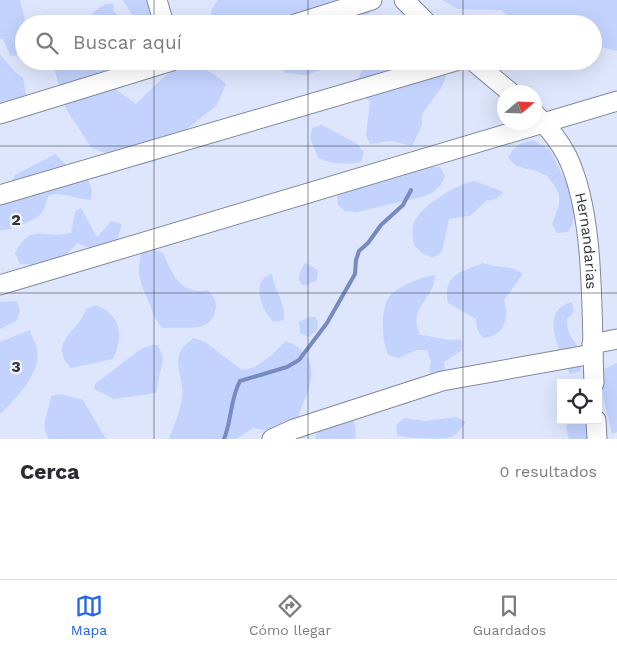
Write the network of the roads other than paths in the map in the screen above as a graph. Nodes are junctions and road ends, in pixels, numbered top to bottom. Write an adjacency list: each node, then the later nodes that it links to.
1 (157, 0): 4 (street)
2 (372, 0): 5 (street)
3 (404, 0): 6 (street)
4 (161, 15)
5 (324, 15)
6 (419, 15)
7 (143, 70): 12 (street)
8 (425, 70): 16 (street)
9 (483, 70): 10 (street)
10 (501, 85)
11 (617, 100): 13 (street)
12 (0, 114)
13 (542, 117)
14 (542, 122): 19 (street, Hernandarias)
15 (500, 130): 17 (street)
16 (0, 195)
17 (0, 285)
18 (617, 339): 19 (street)
19 (593, 349): 20 (street, Hernandarias); 21 (street)
20 (594, 379)
21 (272, 439)

